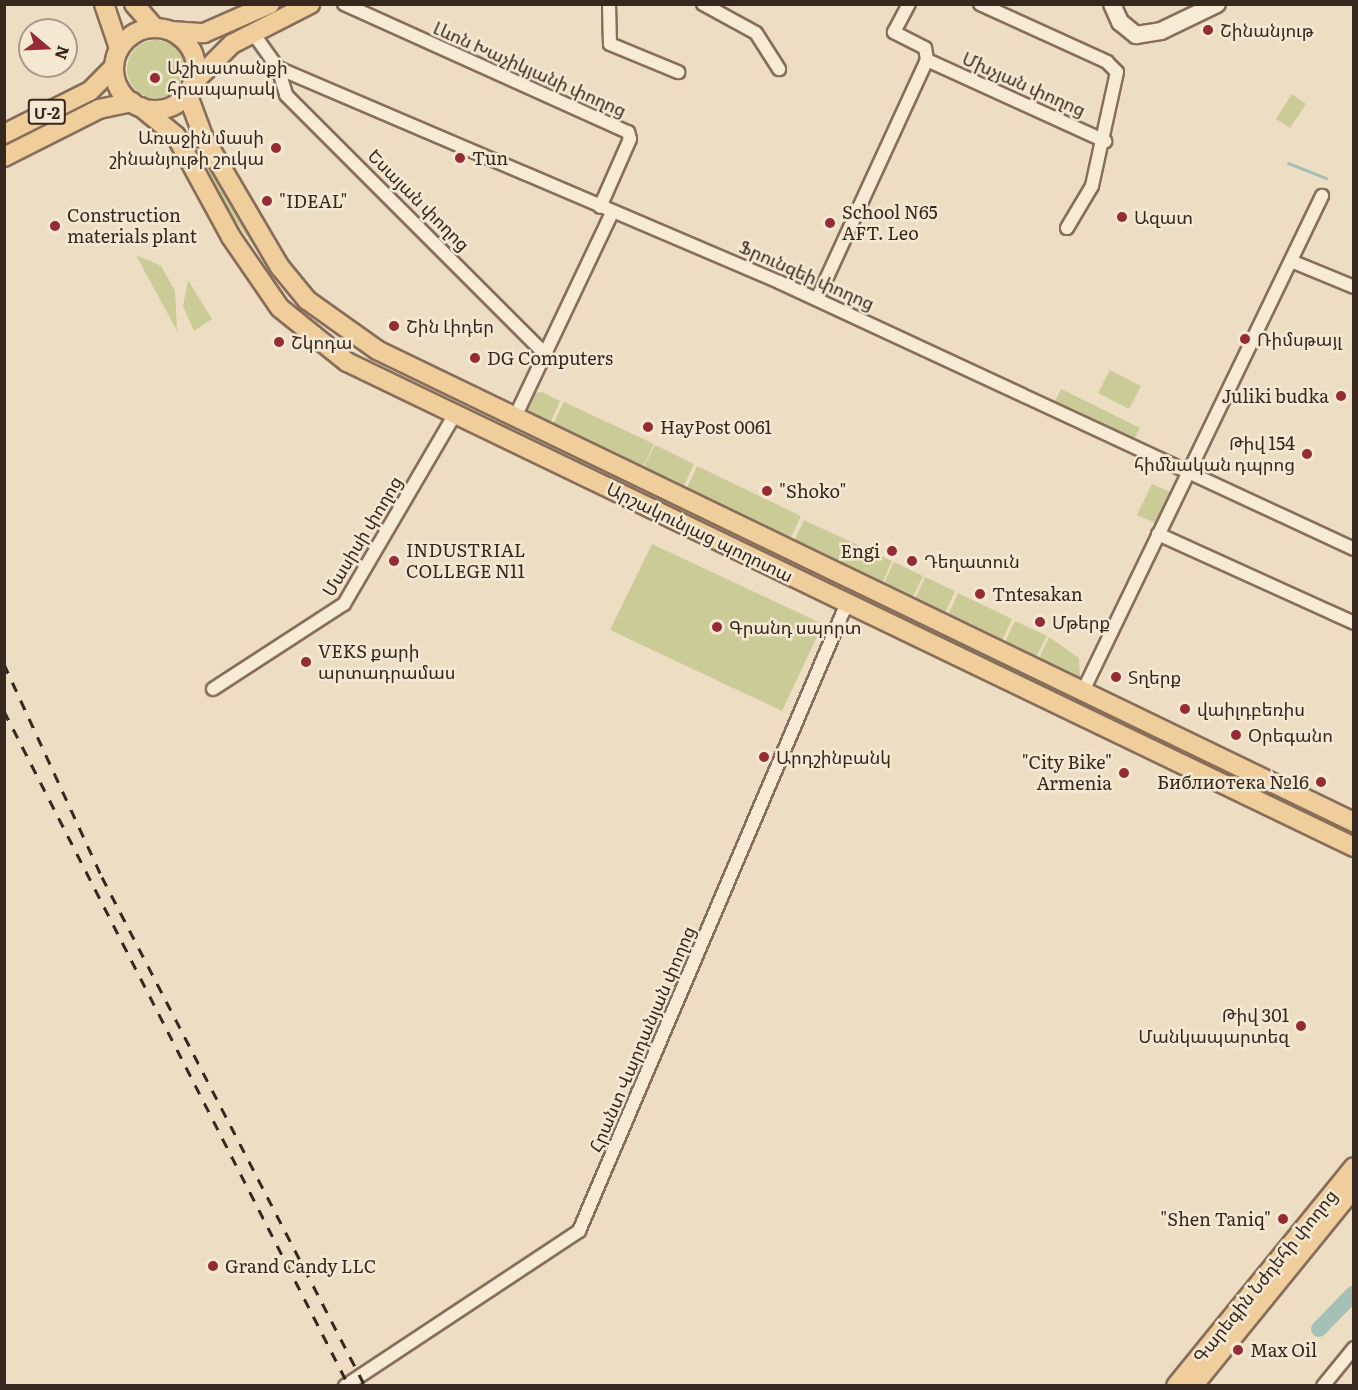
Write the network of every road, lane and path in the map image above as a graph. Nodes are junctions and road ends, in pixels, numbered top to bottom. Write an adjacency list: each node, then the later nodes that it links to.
1 (104, 4): 14 (main road)
2 (134, 4): 12 (main road)
3 (270, 4): 12 (main road)
4 (310, 4): 13 (main road)
5 (344, 4): 26 (street, Լևոն Խաչիկյանի փողոց)
6 (609, 4): 19 (street)
7 (703, 4): 18 (street)
8 (909, 4): 15 (street)
9 (980, 4): 23 (street)
10 (1112, 4): 11 (street)
11 (1217, 4)
12 (162, 29): 14 (main road); 20 (main road)
13 (253, 33): 17 (street); 20 (main road)
14 (119, 48): 16 (main road)
15 (927, 60): 23 (street, Մխչյան փողոց); 31 (street)
16 (114, 67): 21 (main road); 22 (main road, Մ-2)
17 (278, 68): 26 (street, Ֆրունզեի փողոց); 34 (street, Եսայան փողոց)
18 (779, 69)
19 (678, 72)
20 (190, 89): 21 (main road); 32 (main road, Արշակունյաց պողոտա)
21 (136, 105): 24 (main road, Մ-2); 33 (main road, Արշակունյաց պողոտա)
22 (4, 134)
23 (1106, 141): 28 (street)
24 (4, 157)
25 (1322, 196): 29 (street)
26 (600, 207): 27 (street, Ֆրունզեի փողոց)
27 (612, 213): 31 (street, Ֆրունզեի փողոց); 34 (street)
28 (1067, 228)
29 (1291, 261): 30 (street); 38 (street)
30 (1353, 287)
31 (817, 299): 38 (street, Ֆրունզեի փողոց)
32 (307, 300): 33 (main road); 35 (main road, Արշակունյաց պողոտա)
33 (288, 316): 36 (main road, Արշակունյաց պողոտա)
34 (545, 354): 37 (street)
35 (466, 393): 36 (main road); 37 (main road, Արշակունյաց պողոտա)
36 (454, 414): 42 (main road, Արշակունյաց պողոտա); 44 (street, Մասիսի փողոց)
37 (515, 417): 41 (main road, Արշակունյաց պողոտա)
38 (1189, 471): 39 (street); 40 (street, Ֆրունզեի փողոց)
39 (1158, 534): 43 (street); 45 (street)
40 (1353, 549)
41 (857, 581): 42 (main road); 45 (main road, Արշակունյաց պողոտա)
42 (847, 603): 48 (main road, Արշակունյաց պողոտա); 55 (street, Հրանտ Վարդանյան փողոց)
43 (1353, 623)
44 (213, 689)
45 (1083, 691): 46 (main road, Արշակունյաց պողոտա)
46 (1266, 780): 47 (main road, Արշակունյաց պողոտա); 48 (main road)
47 (1300, 796): 49 (main road); 50 (main road, Արշակունյաց պողոտա)
48 (1258, 801): 49 (main road, Արշակունյաց պողոտա)
49 (1288, 816): 51 (main road, Արշակունյաց պողոտա)
50 (1353, 822)
51 (1353, 847)
52 (1353, 1167): 56 (main road, Գարեգին Նժդեհի փողոց)
53 (1353, 1188): 57 (main road, Գարեգին Նժդեհի փողոց)
54 (1353, 1348): 58 (street)
55 (345, 1386)
56 (1176, 1386)
57 (1193, 1386)
58 (1323, 1386)

